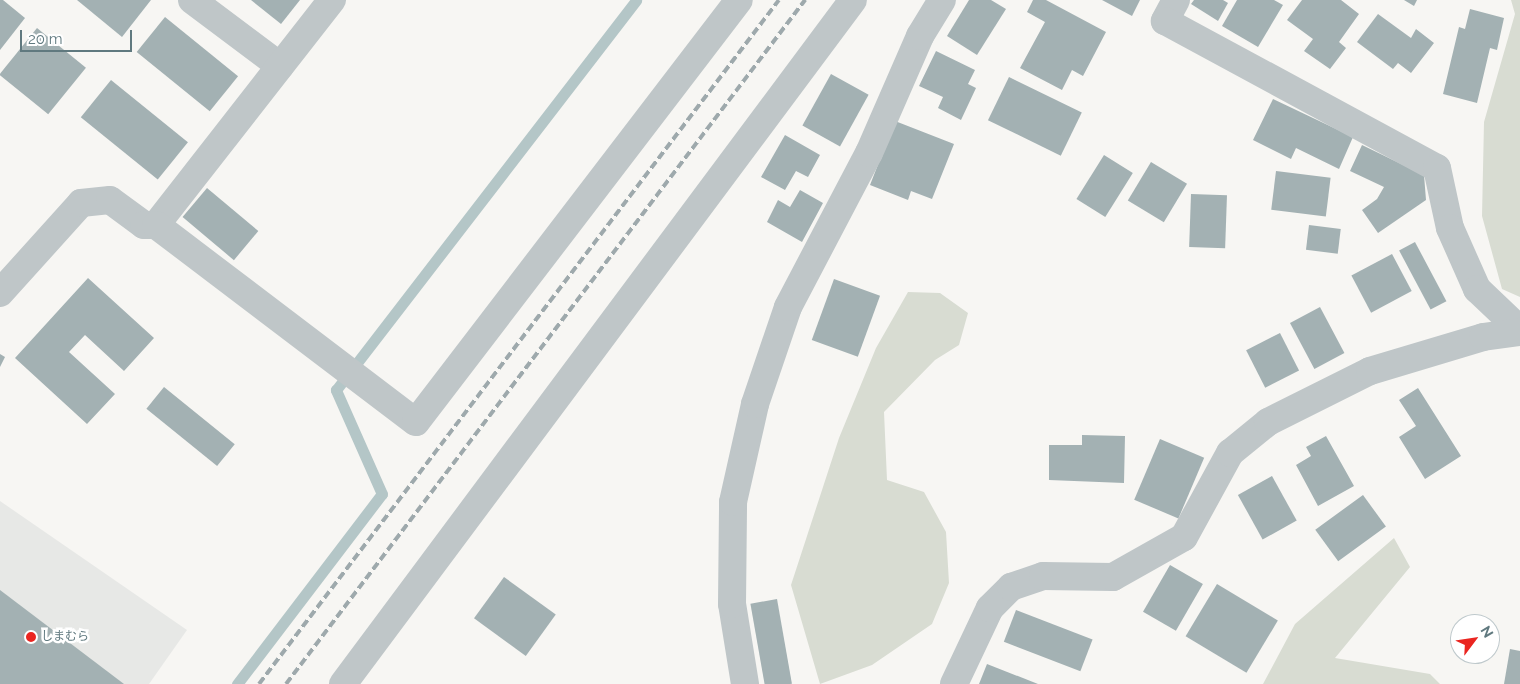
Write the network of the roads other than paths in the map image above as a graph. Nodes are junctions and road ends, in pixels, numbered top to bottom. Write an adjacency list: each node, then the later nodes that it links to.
1 (192, 0): 7 (street)
2 (332, 0): 7 (street)
3 (739, 0): 8 (street)
4 (853, 0): 11 (street)
5 (942, 0): 12 (street)
6 (1176, 0): 10 (street)
7 (280, 66): 8 (street)
8 (156, 225): 9 (street)
9 (0, 293)
10 (1520, 331): 13 (street)
11 (343, 684)
12 (746, 684)
13 (954, 684)

